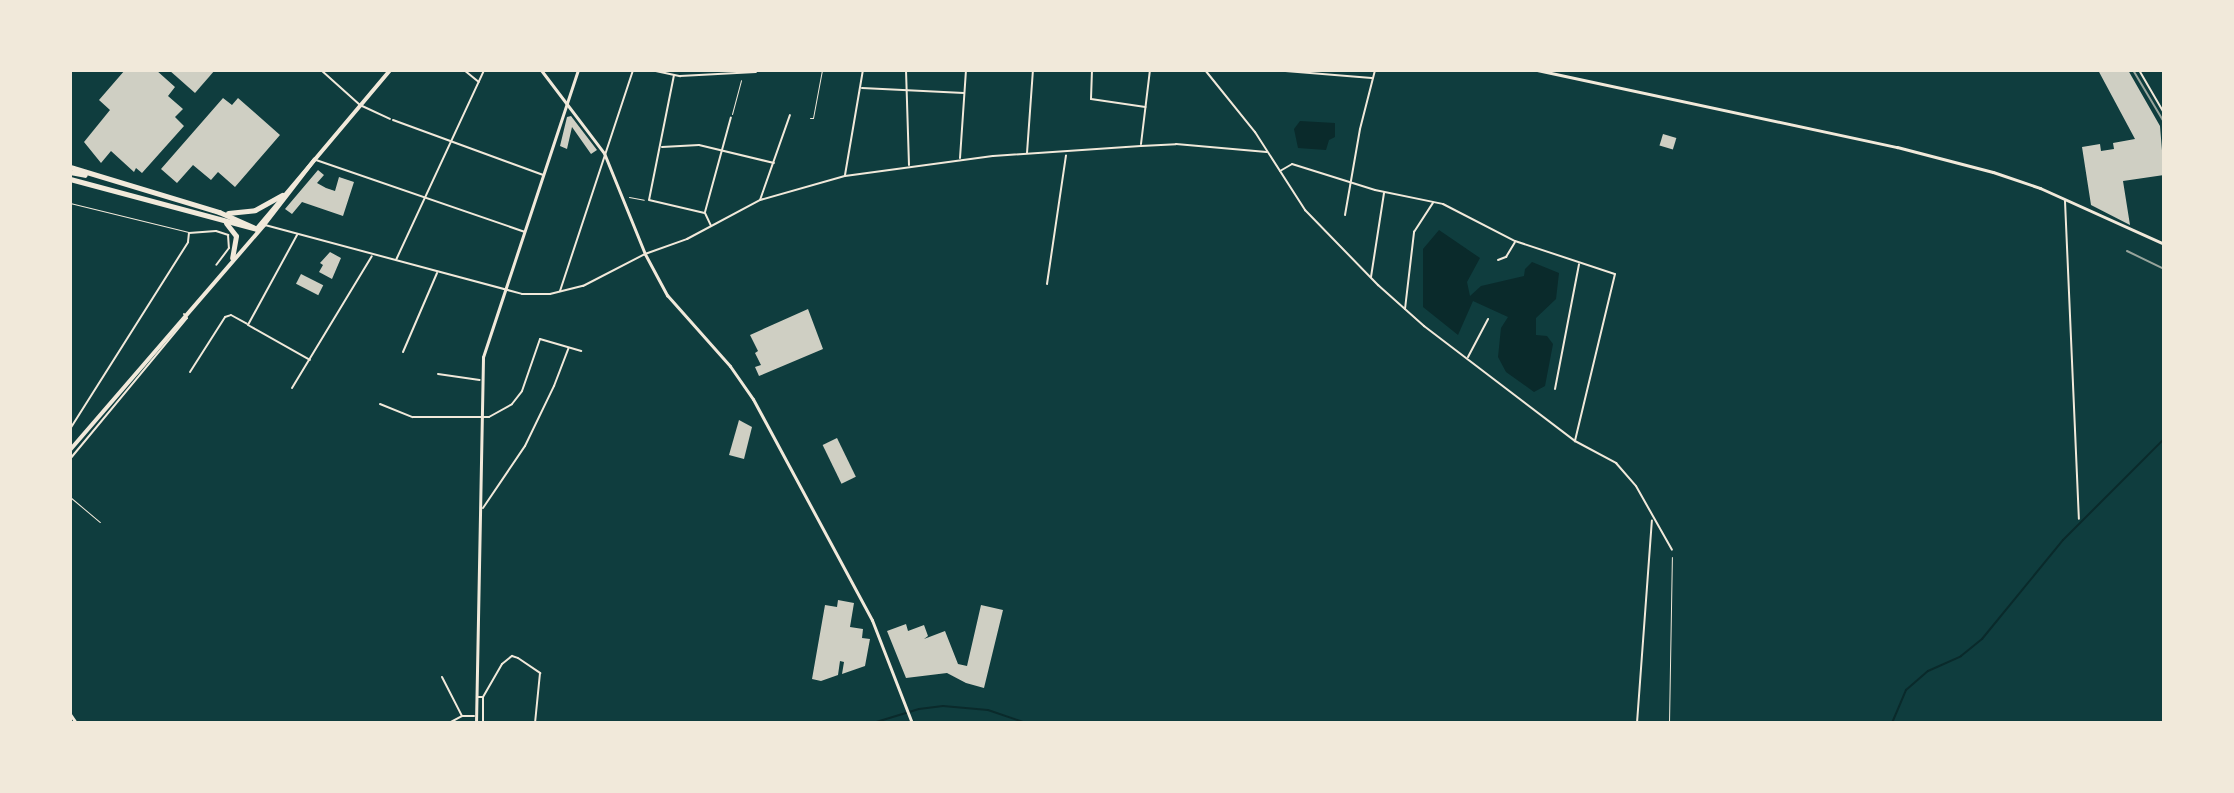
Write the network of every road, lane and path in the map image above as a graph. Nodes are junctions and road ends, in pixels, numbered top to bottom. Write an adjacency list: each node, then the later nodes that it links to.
1 (321, 70): 33 (street)
2 (390, 70): 33 (main road)
3 (464, 70): 28 (street)
4 (484, 70): 28 (street)
5 (541, 70): 32 (street)
6 (578, 70): 32 (street)
7 (633, 70): 44 (street)
8 (651, 70): 25 (street)
9 (681, 70): 26 (street)
10 (822, 70): 38 (path)
11 (838, 70): 12 (street)
12 (863, 70): 29 (street)
13 (906, 70): 30 (street)
14 (966, 70): 31 (street)
15 (1033, 70): 46 (street)
16 (1092, 70): 34 (street)
17 (1150, 70): 34 (street)
18 (1205, 70): 43 (street)
19 (1273, 70): 27 (street)
20 (1375, 70): 27 (street)
21 (1537, 70): 61 (street)
22 (2139, 70): 35 (street)
23 (756, 72): 24 (street)
24 (742, 73): 26 (street); 37 (path)
25 (674, 75): 26 (street); 41 (street)
26 (680, 76)
27 (1373, 78): 56 (street)
28 (479, 82): 39 (street)
29 (860, 87): 30 (street); 54 (street)
30 (908, 90): 31 (street); 50 (street)
31 (964, 93): 48 (street)
32 (567, 104): 44 (street); 53 (street)
33 (360, 105): 39 (street); 47 (main road)
34 (1145, 107): 40 (street)
35 (2164, 113)
36 (790, 115): 49 (street)
37 (731, 117): 42 (street)
38 (810, 118)
39 (451, 141): 53 (street); 60 (street)
40 (1141, 146): 43 (street); 45 (street)
41 (662, 147): 42 (street); 62 (street)
42 (722, 148): 49 (street); 67 (street)
43 (1267, 152): 52 (street)
44 (604, 153): 78 (street); 89 (street)
45 (1066, 153): 46 (street); 87 (street)
46 (1027, 155): 48 (street)
47 (315, 159): 58 (main road); 60 (street); 70 (main road)
48 (960, 160): 50 (street)
49 (774, 163): 63 (street)
50 (909, 167): 54 (street)
51 (70, 170): 66 (highway)
52 (1279, 172): 56 (street); 86 (street)
53 (544, 175): 73 (street)
54 (845, 176): 63 (street)
55 (70, 179): 69 (highway)
56 (1350, 183): 57 (street); 68 (street)
57 (1384, 193): 64 (street); 86 (street)
58 (282, 195): 66 (highway); 72 (main road)
59 (627, 197): 62 (path)
60 (424, 198): 73 (street); 82 (street)
61 (2065, 199): 77 (street); 113 (street)
62 (649, 200): 67 (street)
63 (760, 200): 71 (street)
64 (1434, 201): 76 (street); 90 (street)
65 (70, 203): 74 (lane)
66 (219, 212): 72 (highway)
67 (705, 213): 71 (street)
68 (1345, 215)
69 (221, 221): 72 (highway); 80 (highway)
70 (266, 226): 72 (main road); 75 (street)
71 (712, 226): 78 (street)
72 (257, 229): 80 (main road)
73 (525, 232): 88 (street)
74 (189, 233): 84 (street); 106 (street)
75 (298, 234): 79 (street); 92 (street)
76 (1515, 241): 81 (street); 83 (street)
77 (2164, 244)
78 (645, 254): 89 (street); 122 (street)
79 (373, 255): 82 (street); 98 (street)
80 (232, 258): 93 (main road)
81 (1498, 260)
82 (396, 261): 85 (street)
83 (1579, 264): 103 (street); 107 (street)
84 (216, 265)
85 (438, 272): 88 (street); 96 (street)
86 (1370, 278): 90 (street)
87 (1047, 284)
88 (505, 289): 89 (street); 101 (street)
89 (560, 292)
90 (1405, 309): 97 (street)
91 (1488, 319): 97 (street)
92 (248, 325): 98 (street); 99 (street)
93 (160, 346): 108 (main road); 109 (street)
94 (568, 348): 95 (street); 105 (street); 111 (street)
95 (581, 351)
96 (403, 352)
97 (1468, 357): 107 (street)
98 (310, 360): 102 (street)
99 (190, 372)
100 (438, 374): 101 (street)
101 (482, 380): 105 (street)
102 (292, 388)
103 (1555, 389)
104 (380, 404): 105 (street)
105 (482, 417): 111 (street)
106 (70, 429)
107 (1575, 441): 112 (street)
108 (70, 450)
109 (70, 459)
110 (70, 497): 114 (lane)
111 (480, 509): 118 (street)
112 (1652, 518): 115 (street); 128 (street)
113 (2079, 519)
114 (100, 522)
115 (1672, 550): 129 (path)
116 (442, 677): 120 (street)
117 (483, 697): 118 (street); 126 (street); 127 (street)
118 (477, 698): 121 (street)
119 (70, 714): 123 (street)
120 (462, 716): 121 (street); 124 (street)
121 (476, 717): 125 (street)
122 (911, 720)
123 (76, 723)
124 (449, 723)
125 (476, 723)
126 (483, 723)
127 (535, 723)
128 (1637, 723)
129 (1669, 723)

